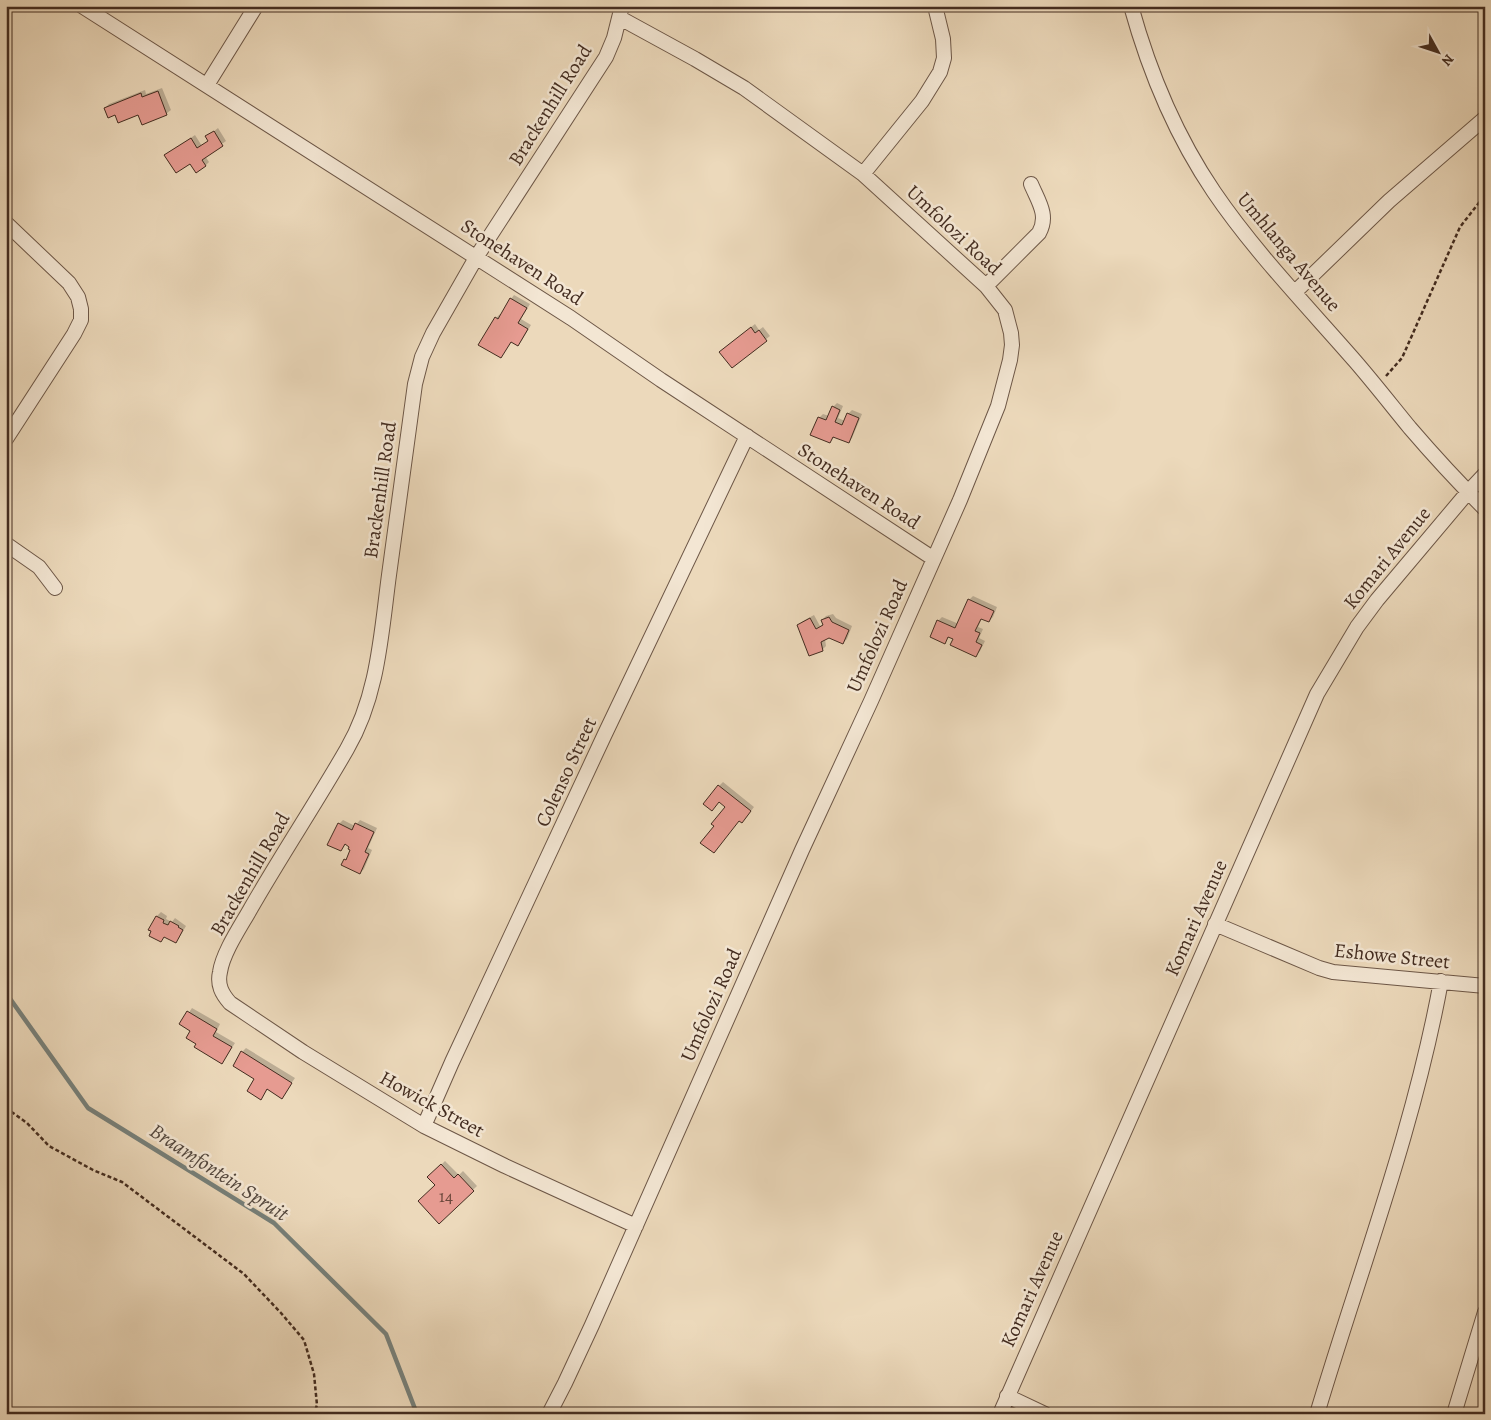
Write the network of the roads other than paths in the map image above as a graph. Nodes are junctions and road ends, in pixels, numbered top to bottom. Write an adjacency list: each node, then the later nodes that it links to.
1 (82, 6): 6 (street, Stonehaven Road)
2 (256, 6): 6 (street)
3 (935, 6): 8 (street)
4 (1131, 6): 13 (street, Umhlanga Avenue)
5 (621, 12): 8 (street, Umfolozi Road); 11 (street, Brackenhill Road)
6 (208, 85): 11 (street, Stonehaven Road)
7 (1485, 118): 13 (street)
8 (863, 174): 12 (street, Umfolozi Road)
9 (1031, 184): 12 (street)
10 (6, 223): 15 (street)
11 (477, 256): 14 (street, Stonehaven Road); 25 (street, Brackenhill Road)
12 (986, 286): 20 (street, Umfolozi Road)
13 (1295, 292): 17 (street, Umhlanga Avenue)
14 (747, 436): 20 (street, Stonehaven Road); 26 (street, Colenso Street)
15 (6, 439)
16 (1485, 474): 17 (street, Komari Avenue)
17 (1468, 492): 18 (street); 22 (street, Komari Avenue)
18 (1485, 509)
19 (6, 544): 21 (street)
20 (934, 559): 27 (street, Umfolozi Road)
21 (55, 588)
22 (1215, 924): 23 (street, Eshowe Street); 29 (street, Komari Avenue)
23 (1441, 981): 24 (street, Eshowe Street); 33 (street)
24 (1485, 986)
25 (223, 994): 26 (street, Howick Street)
26 (424, 1126): 27 (street, Howick Street)
27 (636, 1226): 30 (street, Umfolozi Road)
28 (1485, 1312): 34 (street)
29 (1007, 1396): 31 (street, Komari Avenue); 32 (street)
30 (549, 1414)
31 (1000, 1414)
32 (1045, 1414)
33 (1317, 1414)
34 (1454, 1414)

